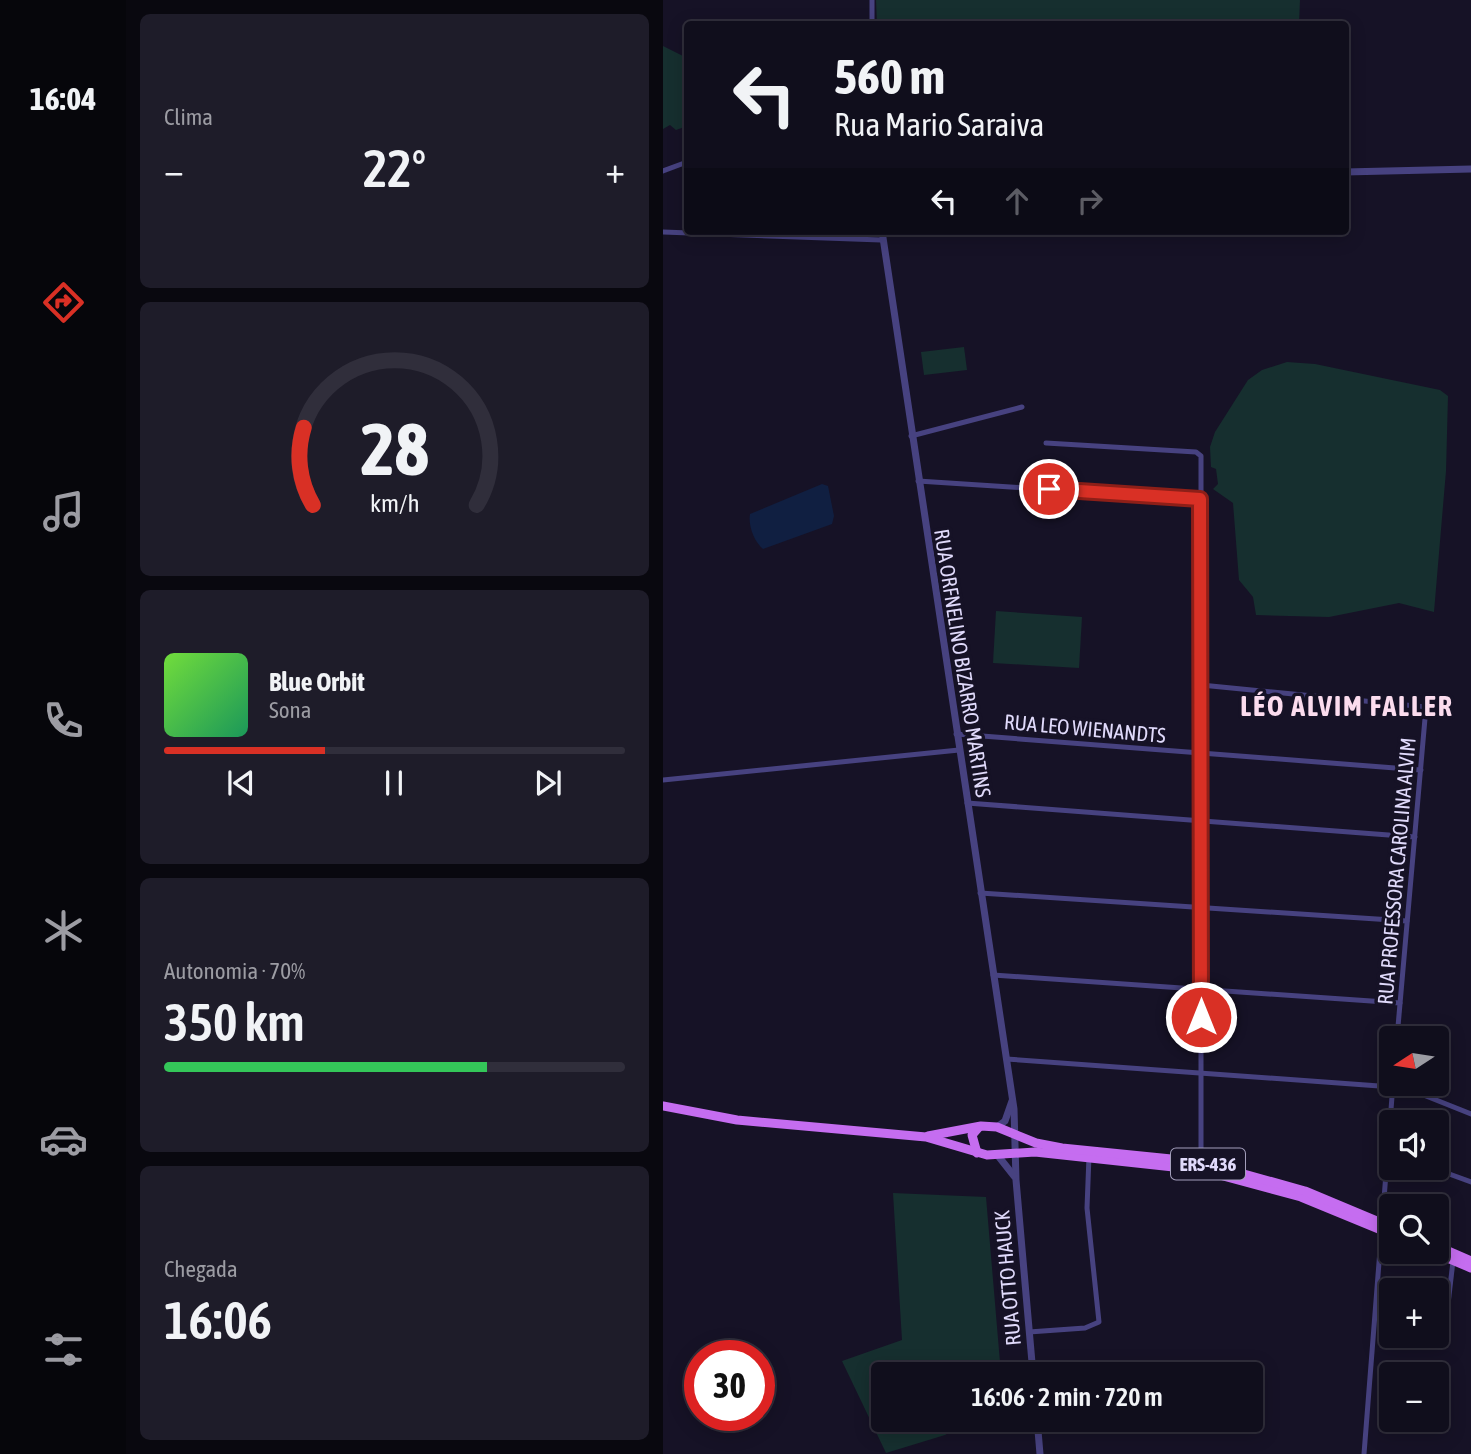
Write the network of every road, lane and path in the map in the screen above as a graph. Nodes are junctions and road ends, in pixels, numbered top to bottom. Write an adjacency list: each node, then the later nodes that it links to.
1 (872, 0): 2 (street)
2 (872, 21)
3 (684, 163): 5 (street)
4 (1471, 169): 6 (street)
5 (663, 172)
6 (1349, 172)
7 (663, 232): 8 (street)
8 (684, 233)
9 (745, 235): 11 (street)
10 (882, 235): 11 (street, RUA ORFNELINO BIZARRO MARTINS)
11 (881, 240): 13 (street, RUA ORFNELINO BIZARRO MARTINS)
12 (1022, 407): 13 (street)
13 (911, 436): 15 (street, RUA ORFNELINO BIZARRO MARTINS)
14 (1046, 443): 16 (street)
15 (918, 481): 16 (street); 18 (street, RUA ORFNELINO BIZARRO MARTINS)
16 (1200, 499): 17 (street)
17 (1201, 685): 20 (street); 21 (street, RUA PROFESSORA CAROLINA ALVIM)
18 (956, 734): 19 (street, RUA ORFNELINO BIZARRO MARTINS); 20 (street, RUA LEO WIENANDTS)
19 (959, 750): 22 (street); 23 (street, RUA ORFNELINO BIZARRO MARTINS)
20 (1200, 753): 21 (street, RUA LEO WIENANDTS); 24 (street)
21 (1421, 770): 25 (street, RUA PROFESSORA CAROLINA ALVIM)
22 (663, 780)
23 (967, 803): 24 (street); 26 (street, RUA ORFNELINO BIZARRO MARTINS)
24 (1201, 821): 25 (street); 27 (street)
25 (1415, 837): 28 (street, RUA PROFESSORA CAROLINA ALVIM)
26 (980, 893): 27 (street); 29 (street, RUA ORFNELINO BIZARRO MARTINS)
27 (1201, 907): 28 (street); 30 (street)
28 (1407, 920): 31 (street, RUA PROFESSORA CAROLINA ALVIM)
29 (993, 975): 30 (street); 33 (street, RUA ORFNELINO BIZARRO MARTINS)
30 (1201, 989): 31 (street); 34 (street)
31 (1400, 1003): 32 (street, RUA PROFESSORA CAROLINA ALVIM)
32 (1398, 1026)
33 (1006, 1059): 34 (street); 37 (street, RUA ORFNELINO BIZARRO MARTINS)
34 (1201, 1073): 35 (street); 48 (street)
35 (1379, 1084)
36 (1426, 1096): 39 (street)
37 (1012, 1101): 41 (street); 42 (street, RUA ORFNELINO BIZARRO MARTINS)
38 (663, 1106): 43 (main road, ERS-436)
39 (1471, 1114)
40 (981, 1126): 41 (main road, ERS-436); 43 (main road, ERS-436); 44 (main road)
41 (997, 1127): 42 (main road, ERS-436)
42 (1017, 1134): 45 (street, RUA ORFNELINO BIZARRO MARTINS); 46 (main road, ERS-436)
43 (926, 1137): 44 (main road, ERS-436)
44 (977, 1153): 47 (main road, ERS-436)
45 (1015, 1153): 46 (main road, ERS-436); 47 (main road, ERS-436); 50 (street, RUA ORFNELINO BIZARRO MARTINS)
46 (1089, 1154): 48 (main road, ERS-436); 60 (street)
47 (999, 1157): 50 (street)
48 (1201, 1166): 52 (main road, ERS-436)
49 (1449, 1174): 51 (street)
50 (1016, 1180): 60 (street, RUA OTTO HAUCK)
51 (1471, 1182)
52 (1379, 1226)
53 (1379, 1240): 64 (street)
54 (1449, 1251): 57 (main road)
55 (1449, 1259): 56 (main road)
56 (1453, 1261): 58 (main road); 59 (street)
57 (1471, 1261)
58 (1471, 1269)
59 (1449, 1296)
60 (1029, 1332): 61 (street, RUA OTTO HAUCK)
61 (1032, 1362)
62 (1037, 1432): 63 (street)
63 (1040, 1454)
64 (1364, 1454)

